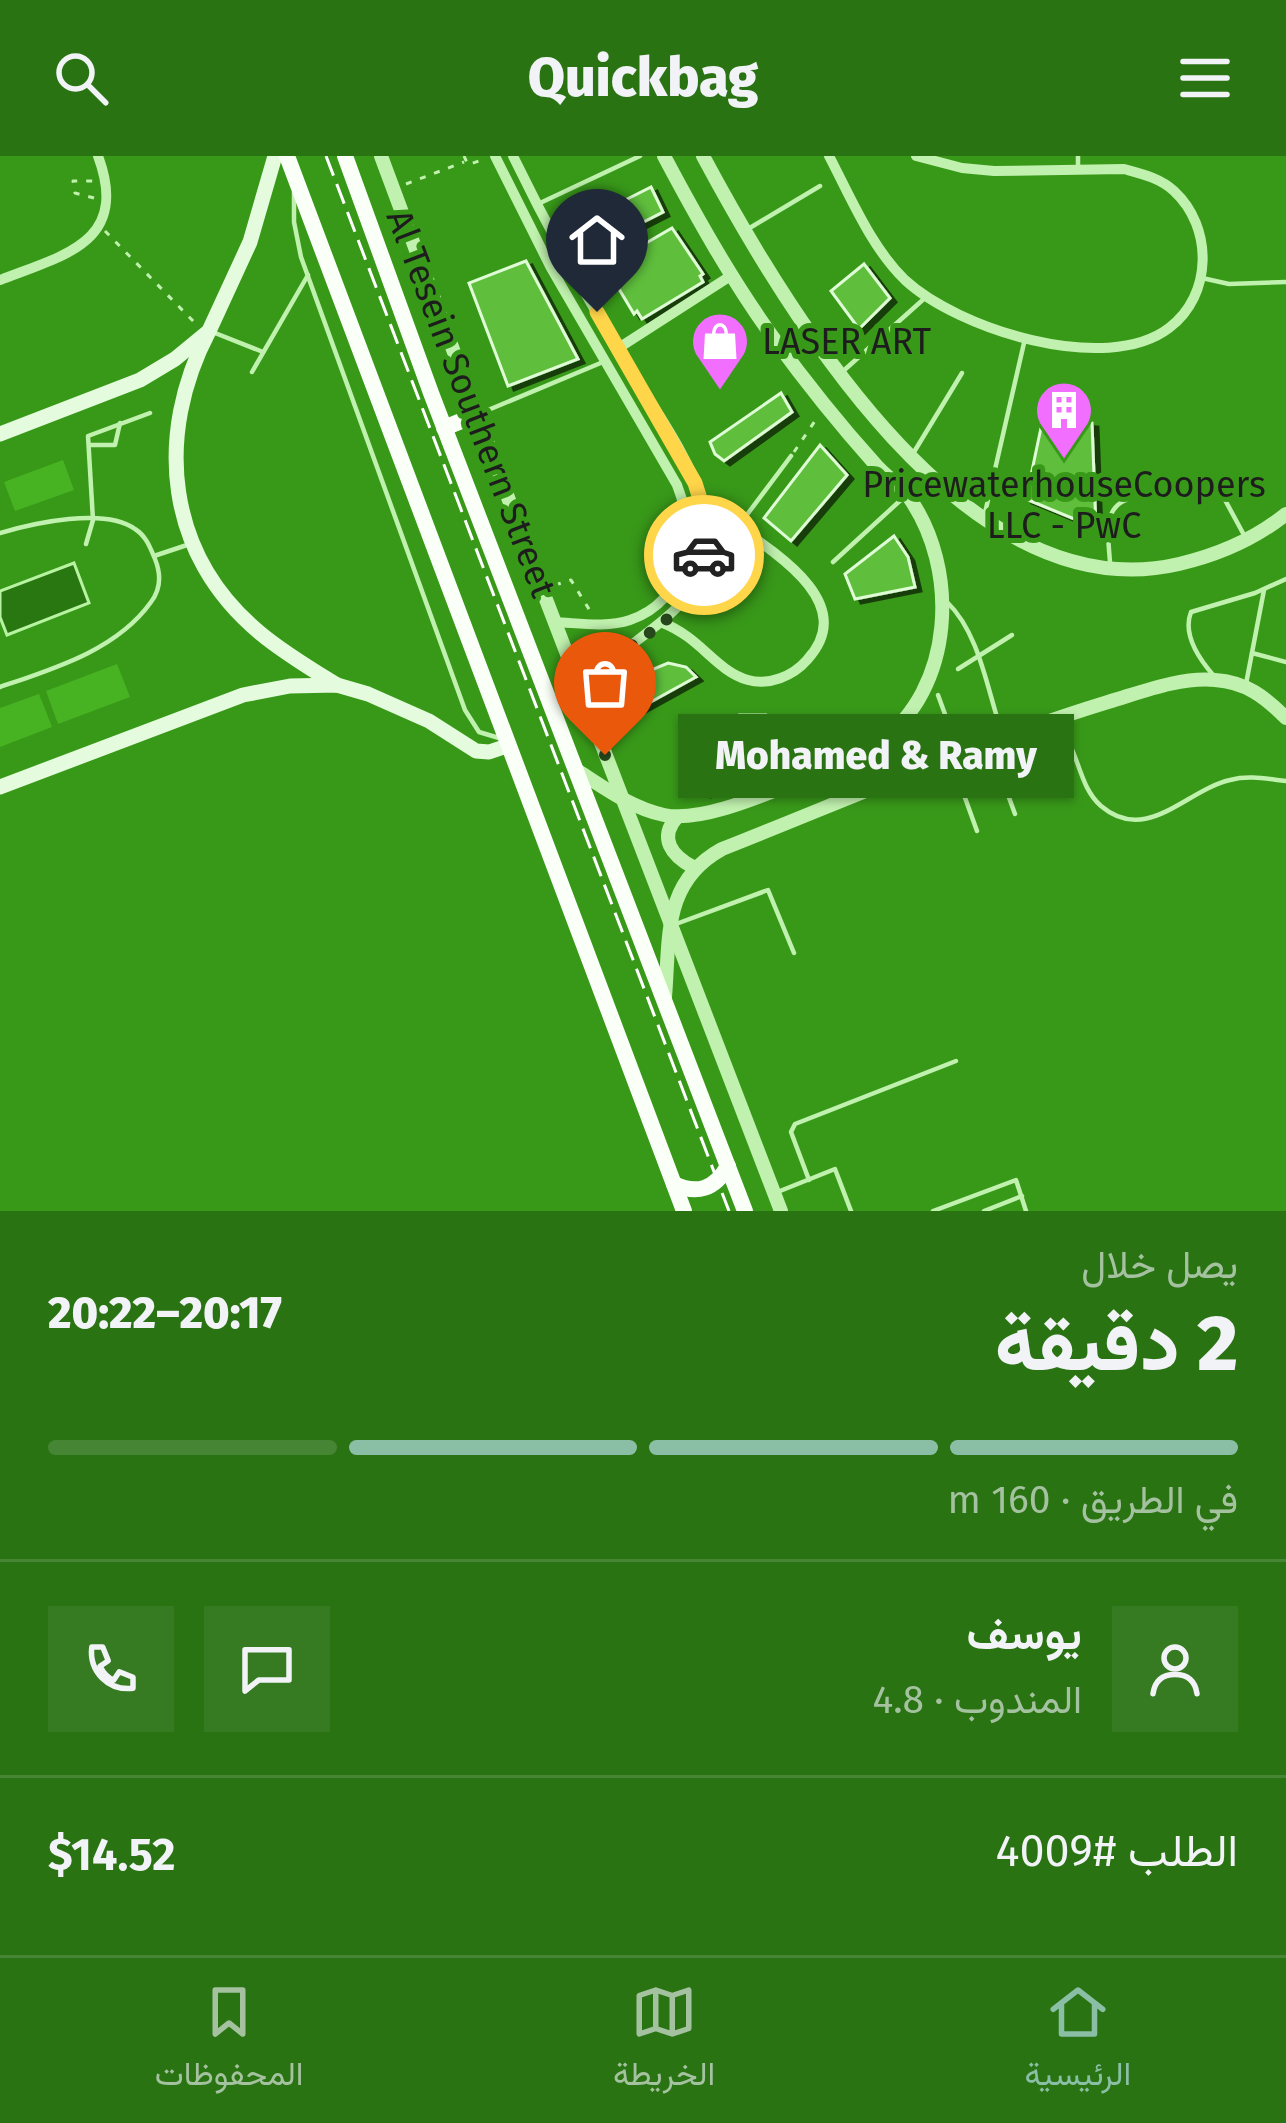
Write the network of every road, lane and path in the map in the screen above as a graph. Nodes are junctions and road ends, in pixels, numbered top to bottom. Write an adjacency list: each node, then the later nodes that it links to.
1 (98, 156): 18 (street)
2 (275, 156): 31 (main road)
3 (287, 156): 16 (main road)
4 (345, 156): 47 (main road, Al Tesein Southern Street)
5 (381, 156): 20 (street)
6 (493, 156): 13 (path); 17 (street)
7 (513, 156): 15 (street)
8 (640, 156): 22 (lane)
9 (664, 156): 26 (street)
10 (703, 156): 24 (street)
11 (829, 156): 30 (street)
12 (916, 156): 14 (street)
13 (464, 159): 20 (path)
14 (1078, 163): 27 (street)
15 (519, 169): 17 (street); 22 (street)
16 (295, 174): 25 (lane); 91 (main road)
17 (504, 176): 36 (street)
18 (108, 182): 21 (street); 21 (path)
19 (820, 186): 24 (lane)
20 (393, 189): 44 (street)
21 (108, 201): 23 (street)
22 (538, 204): 33 (street)
23 (99, 226): 28 (street); 31 (path)
24 (746, 230): 40 (street)
25 (308, 275): 34 (lane); 91 (lane)
26 (732, 275): 33 (street); 41 (street)
27 (1201, 278): 29 (lane); 32 (street)
28 (0, 280)
29 (1286, 282)
30 (926, 297): 32 (street); 40 (lane)
31 (209, 332): 34 (lane); 35 (main road); 37 (main road)
32 (1026, 337): 58 (lane)
33 (617, 349): 42 (street)
34 (263, 352): 38 (lane)
35 (175, 359): 37 (main road); 48 (main road)
36 (603, 362): 44 (lane); 45 (street)
37 (190, 371): 63 (main road)
38 (252, 372)
39 (962, 373): 51 (lane)
40 (840, 374): 51 (street)
41 (827, 404): 50 (path); 54 (street)
42 (652, 406): 45 (street); 56 (street)
43 (151, 413): 46 (lane)
44 (476, 416): 47 (main road); 69 (street)
45 (635, 417): 74 (street)
46 (120, 423): 49 (lane); 49 (lane)
47 (444, 428): 93 (main road, Al Tesein Southern Street)
48 (0, 434)
49 (88, 444): 59 (lane)
50 (791, 456): 60 (lane)
51 (911, 457): 52 (street)
52 (927, 472): 54 (street); 58 (street)
53 (1203, 483): 62 (lane)
54 (907, 494): 66 (lane); 71 (street)
55 (1126, 500): 67 (lane)
56 (702, 501): 60 (street); 73 (street)
57 (1286, 514): 62 (street)
58 (985, 517): 67 (street)
59 (93, 520): 61 (lane); 64 (lane); 65 (lane)
60 (736, 529): 73 (street)
61 (0, 533)
62 (1247, 540): 67 (street)
63 (193, 543): 65 (lane); 79 (main road)
64 (86, 544)
65 (154, 556): 85 (lane)
66 (833, 562)
67 (1110, 568)
68 (1286, 579): 70 (lane)
69 (542, 589): 72 (street); 74 (path)
70 (1264, 590): 76 (lane); 81 (lane)
71 (944, 599): 77 (lane); 98 (street)
72 (554, 622): 74 (street); 87 (street)
73 (663, 623): 87 (street)
74 (609, 624)
75 (1012, 635): 77 (lane)
76 (1252, 653): 78 (lane); 84 (lane)
77 (978, 655): 80 (lane); 90 (lane)
78 (1286, 662)
79 (303, 664): 82 (main road); 83 (main road)
80 (958, 669)
81 (1219, 680): 84 (street); 89 (street)
82 (337, 685): 83 (main road); 91 (main road)
83 (290, 686): 95 (main road)
84 (1245, 686): 88 (street)
85 (0, 687)
86 (938, 695): 92 (lane)
87 (589, 712): 96 (street)
88 (1286, 718)
89 (1069, 725): 90 (street); 94 (lane)
90 (998, 736): 92 (street); 92 (lane); 97 (lane)
91 (506, 742): 107 (main road)
92 (955, 752): 99 (lane); 100 (street)
93 (575, 769): 96 (street); 103 (main road, Al Tesein Southern Street)
94 (1286, 781)
95 (0, 787)
96 (622, 799): 98 (street); 101 (street)
97 (1015, 814)
98 (677, 817): 100 (street)
99 (977, 832)
100 (693, 867): 101 (street)
101 (671, 926): 102 (lane); 103 (street); 108 (street)
102 (794, 953)
103 (665, 998): 105 (main road, Al Tesein Southern Street)
104 (956, 1061): 106 (lane)
105 (728, 1166): 107 (main road); 111 (main road, Al Tesein Southern Street)
106 (808, 1180): 108 (lane); 113 (lane)
107 (674, 1184): 110 (main road)
108 (774, 1193): 112 (street)
109 (1022, 1196): 114 (lane); 115 (lane); 116 (lane)
110 (684, 1211)
111 (745, 1211)
112 (781, 1211)
113 (850, 1211)
114 (933, 1211)
115 (984, 1211)
116 (1026, 1211)

